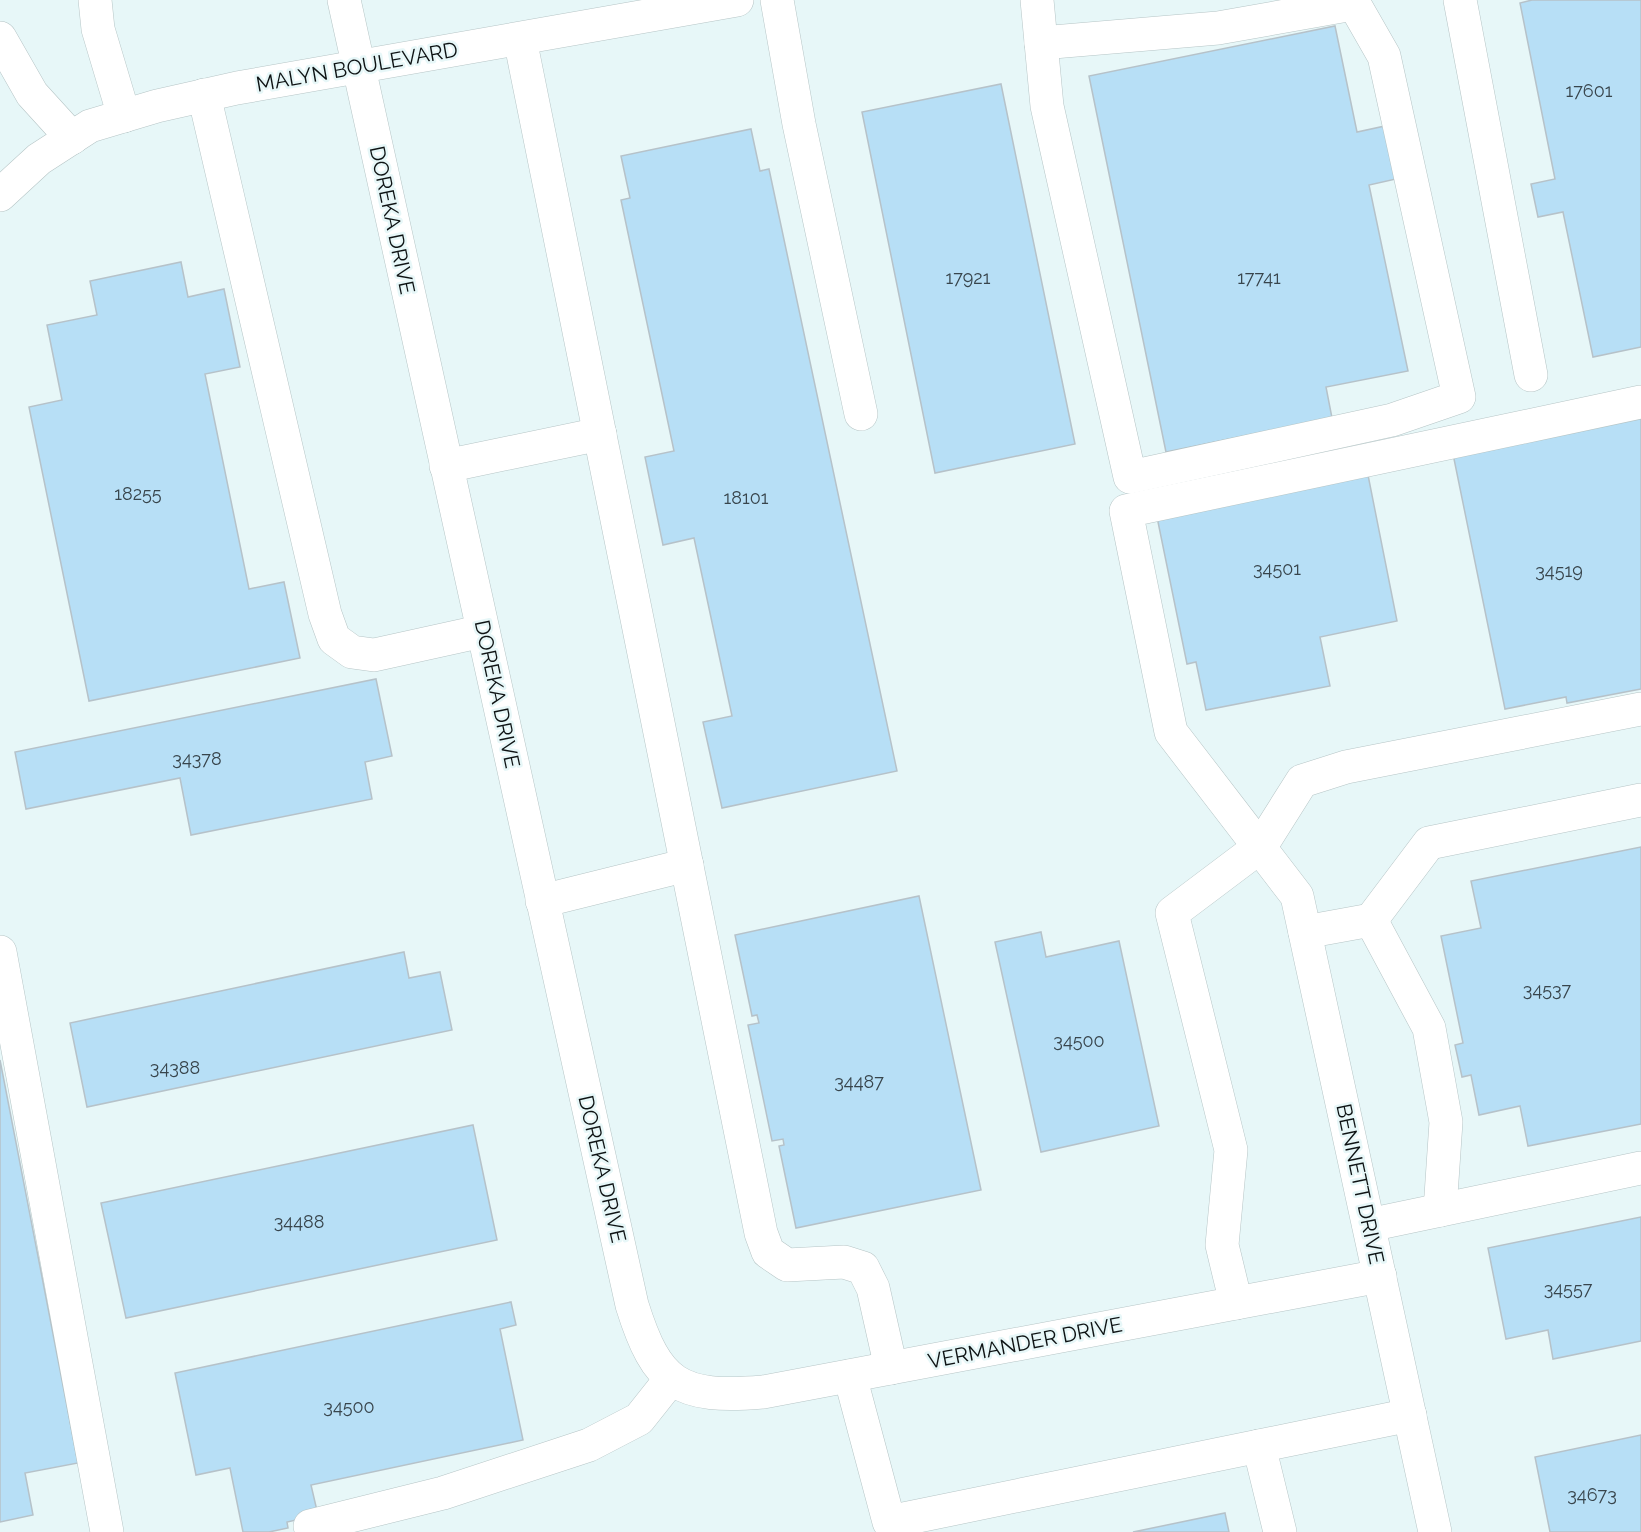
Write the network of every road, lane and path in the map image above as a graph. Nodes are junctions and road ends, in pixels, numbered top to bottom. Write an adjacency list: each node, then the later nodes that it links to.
1 (95, 0): 13 (street)
2 (344, 0): 11 (street, DOREKA DRIVE)
3 (737, 0): 9 (street, MALYN BOULEVARD)
4 (777, 0): 18 (street)
5 (1037, 0): 10 (street)
6 (1460, 0): 16 (street)
7 (1353, 2): 10 (street); 10 (street)
8 (0, 38): 14 (street)
9 (520, 39): 11 (street, MALYN BOULEVARD); 19 (street)
10 (1041, 43)
11 (358, 68): 12 (street, MALYN BOULEVARD); 20 (street, DOREKA DRIVE)
12 (204, 95): 13 (street, MALYN BOULEVARD); 21 (street)
13 (124, 116): 14 (street, MALYN BOULEVARD)
14 (72, 138): 15 (street, MALYN BOULEVARD)
15 (6, 177)
16 (1531, 375)
17 (1641, 402): 24 (street, BENNETT DRIVE)
18 (861, 414)
19 (600, 434): 20 (street); 25 (street)
20 (446, 466): 21 (street, DOREKA DRIVE)
21 (483, 631): 26 (street, DOREKA DRIVE)
22 (1641, 709): 24 (street)
23 (1641, 800): 27 (street)
24 (1261, 846): 28 (street, BENNETT DRIVE); 34 (street)
25 (687, 865): 26 (street); 35 (street)
26 (542, 901): 37 (street, DOREKA DRIVE)
27 (1371, 920): 28 (street); 31 (street)
28 (1305, 932): 32 (street, BENNETT DRIVE)
29 (0, 952): 41 (street)
30 (1641, 1168): 31 (street)
31 (1440, 1210): 32 (street)
32 (1369, 1225): 33 (street, BENNETT DRIVE)
33 (1380, 1276): 34 (street, VERMANDER DRIVE); 38 (street, BENNETT DRIVE)
34 (1236, 1303): 35 (street, VERMANDER DRIVE)
35 (891, 1368): 36 (street, VERMANDER DRIVE)
36 (850, 1376): 37 (street, VERMANDER DRIVE); 39 (street)
37 (670, 1380): 40 (street)
38 (1410, 1415): 39 (street); 43 (street, BENNETT DRIVE)
39 (1259, 1446): 42 (street)
40 (310, 1527)
41 (106, 1532)
42 (1280, 1532)
43 (1436, 1532)

